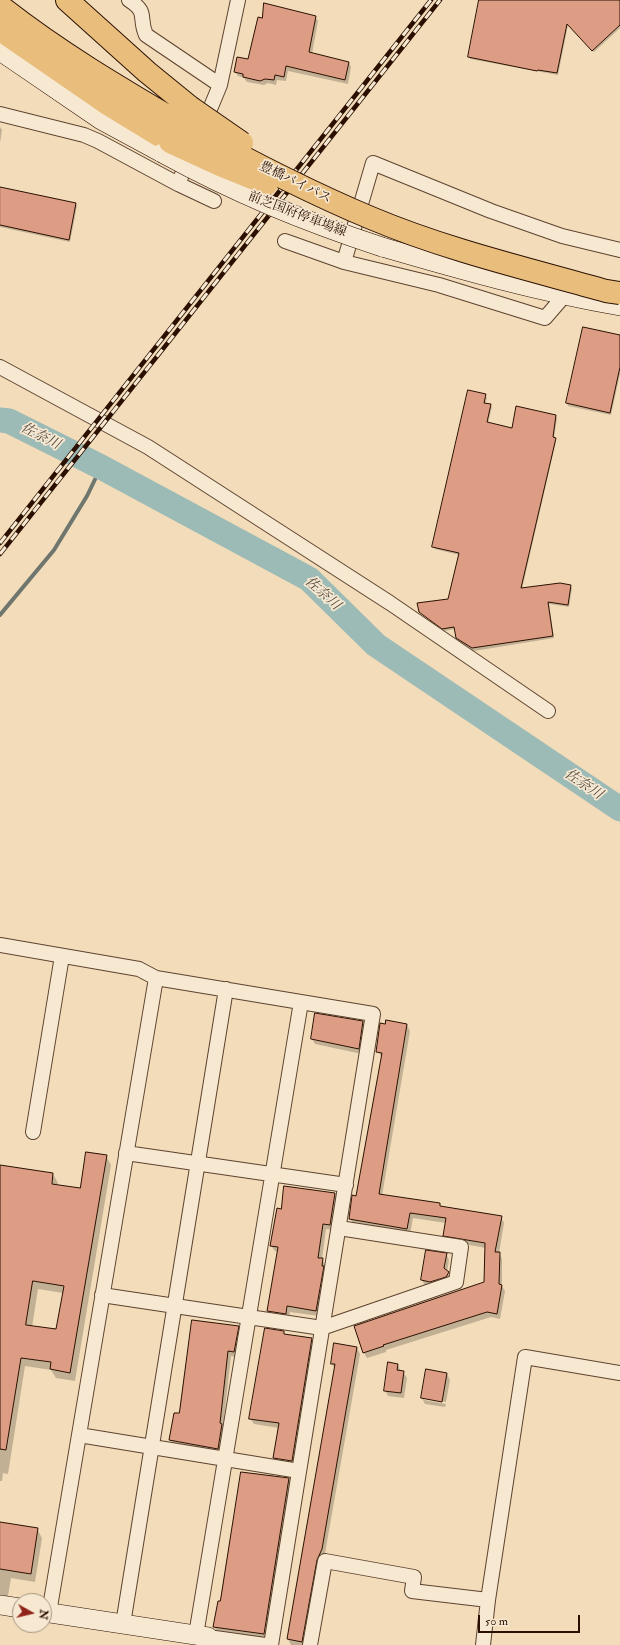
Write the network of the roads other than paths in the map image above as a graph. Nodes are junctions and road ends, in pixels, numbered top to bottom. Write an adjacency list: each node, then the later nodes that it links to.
1 (14, 0): 10 (highway, 豊橋バイパス)
2 (67, 0): 10 (highway)
3 (130, 0): 8 (street)
4 (238, 0): 8 (street)
5 (0, 6): 10 (highway, 豊橋バイパス)
6 (0, 30): 10 (highway)
7 (1, 53): 10 (main road, 前芝国府停車場線)
8 (220, 85): 11 (street)
9 (0, 114): 11 (street)
10 (178, 129): 16 (highway, 豊橋バイパス); 17 (highway, 豊橋バイパス, bridge); 18 (main road, 前芝国府停車場線, bridge)
11 (178, 184): 12 (street)
12 (214, 201)
13 (285, 240): 15 (street)
14 (620, 250): 15 (street)
15 (344, 262): 18 (street)
16 (620, 281)
17 (620, 293)
18 (564, 296): 19 (main road, 前芝国府停車場線)
19 (620, 306)
20 (0, 367): 21 (street)
21 (548, 711)
22 (0, 945): 23 (street)
23 (62, 956): 24 (street); 27 (street)
24 (156, 978): 25 (street); 28 (street)
25 (226, 989): 26 (street); 29 (street)
26 (301, 1002): 30 (street); 31 (street)
27 (33, 1132)
28 (126, 1153): 29 (street); 33 (street)
29 (198, 1163): 30 (street); 34 (street)
30 (273, 1174): 31 (street); 35 (street)
31 (346, 1185): 32 (street)
32 (339, 1228): 36 (street); 36 (street)
33 (102, 1295): 34 (street); 38 (street)
34 (175, 1306): 35 (street); 39 (street)
35 (249, 1317): 36 (street); 40 (street)
36 (322, 1328): 41 (street)
37 (620, 1373): 43 (street)
38 (79, 1435): 39 (street); 42 (street)
39 (151, 1447): 40 (street); 47 (street)
40 (225, 1459): 41 (street); 48 (street)
41 (299, 1472): 50 (street)
42 (50, 1593)
43 (488, 1600): 51 (street); 52 (street)
44 (0, 1605): 45 (main road)
45 (12, 1607)
46 (52, 1613): 47 (main road)
47 (123, 1624): 48 (main road)
48 (204, 1639): 49 (street)
49 (265, 1645)
50 (270, 1645)
51 (310, 1645)
52 (483, 1645)

